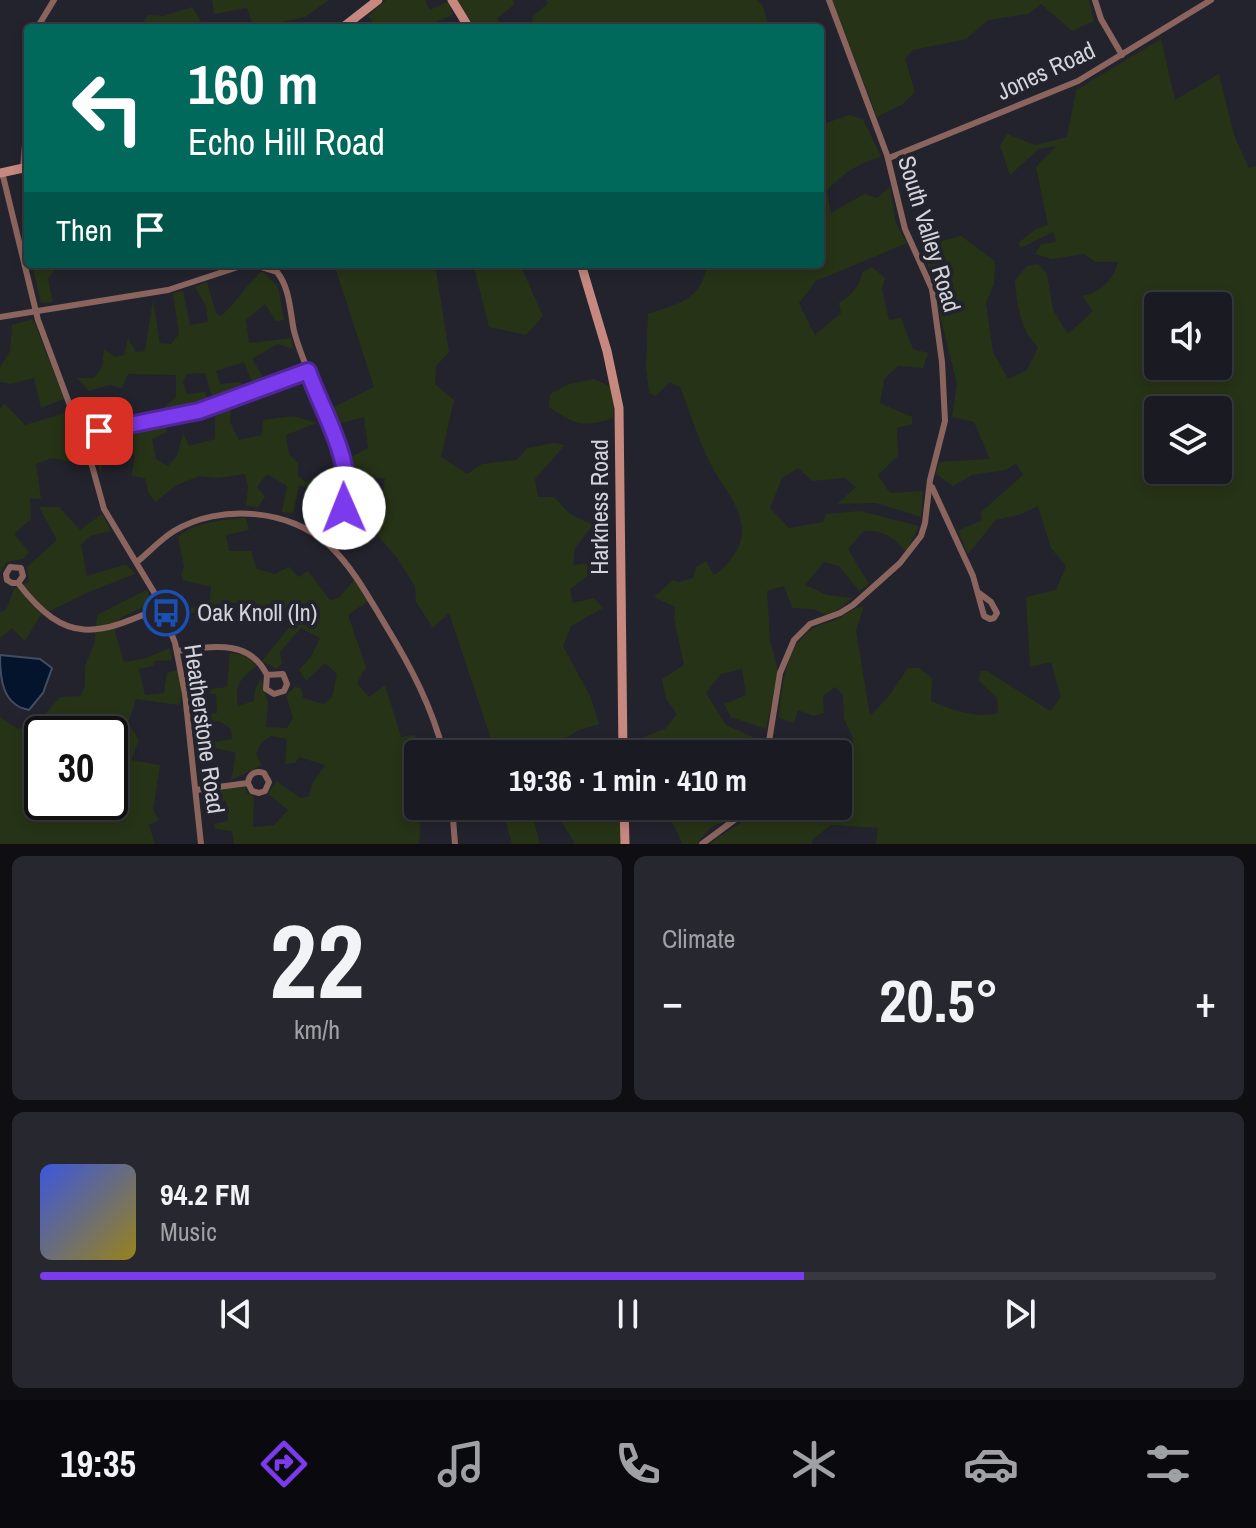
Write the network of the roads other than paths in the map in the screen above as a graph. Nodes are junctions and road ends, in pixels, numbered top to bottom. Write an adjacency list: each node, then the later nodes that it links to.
1 (54, 0): 7 (street)
2 (378, 0): 8 (main road)
3 (452, 0): 9 (main road)
4 (829, 0): 11 (street, South Valley Road)
5 (1095, 0): 10 (street)
6 (1211, 0): 10 (street, Jones Road)
7 (39, 24)
8 (347, 24)
9 (467, 24)
10 (1122, 55): 11 (street, Jones Road)
11 (889, 158): 23 (street, South Valley Road)
12 (24, 168): 13 (main road)
13 (1, 172): 14 (street, Heatherstone Road)
14 (24, 264)
15 (25, 268): 19 (street, Heatherstone Road)
16 (235, 268): 19 (street)
17 (265, 268): 21 (street)
18 (582, 268): 32 (main road, Harkness Road)
19 (36, 312): 20 (street); 22 (street, Heatherstone Road)
20 (0, 317)
21 (308, 371): 22 (street); 24 (street)
22 (80, 433): 25 (street, Heatherstone Road)
23 (930, 480): 27 (street); 33 (street, South Valley Road)
24 (327, 543): 25 (street); 31 (street)
25 (137, 562): 28 (street, Heatherstone Road)
26 (18, 583): 28 (street)
27 (979, 593)
28 (162, 607): 29 (street, Heatherstone Road)
29 (177, 651): 30 (street); 35 (street, Heatherstone Road)
30 (267, 675)
31 (440, 740)
32 (623, 740)
33 (769, 740)
34 (248, 783): 35 (street)
35 (196, 790): 39 (street, Heatherstone Road)
36 (453, 820): 40 (street)
37 (624, 820): 41 (main road)
38 (734, 820): 42 (street)
39 (201, 844)
40 (455, 844)
41 (625, 844)
42 (702, 844)

